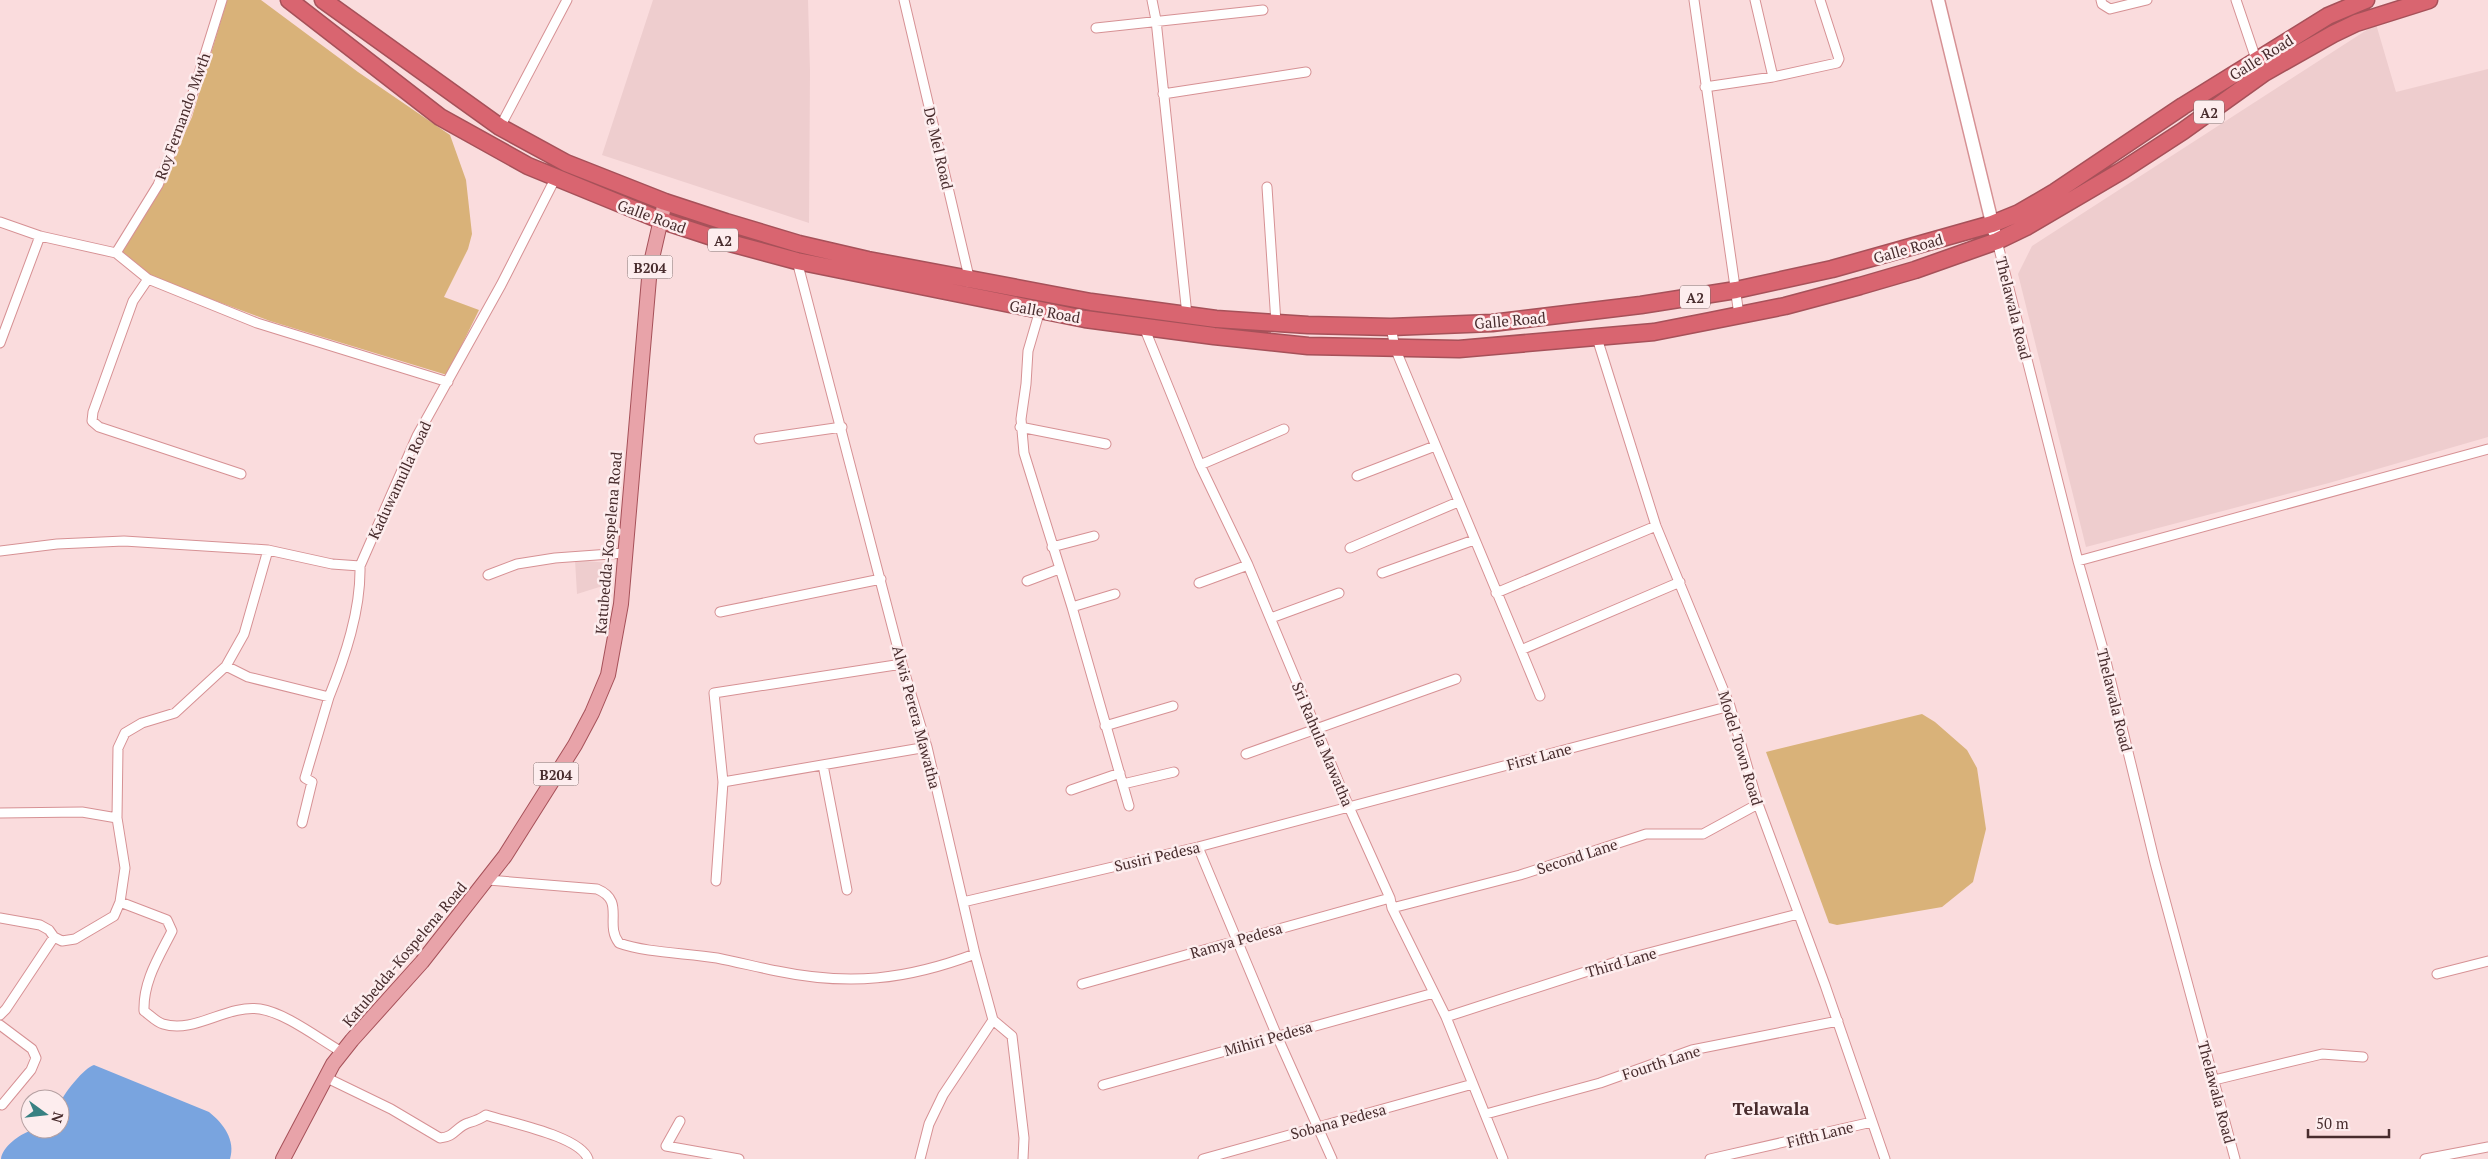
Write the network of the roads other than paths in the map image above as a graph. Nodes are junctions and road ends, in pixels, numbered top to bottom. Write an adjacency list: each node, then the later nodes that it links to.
1 (222, 0): 33 (street, Roy Fernando Mwth)
2 (288, 0): 25 (highway, Galle Road / A2)
3 (323, 0): 24 (highway, Galle Road / A2)
4 (568, 0): 24 (street)
5 (904, 0): 35 (street, De Mel Road)
6 (1152, 0): 17 (street)
7 (1694, 0): 22 (street)
8 (1755, 0): 21 (street)
9 (1820, 0): 21 (street)
10 (1938, 0): 30 (street)
11 (2101, 0): 12 (street)
12 (2147, 0)
13 (2236, 0): 19 (street)
14 (2366, 0): 19 (highway, Galle Road / A2)
15 (2429, 0): 19 (highway, Galle Road / A2)
16 (1263, 10): 17 (street)
17 (1156, 20): 18 (street); 23 (street)
18 (1096, 28)
19 (2260, 66): 30 (highway, Galle Road / A2); 32 (highway, Galle Road / A2)
20 (1306, 72): 23 (street)
21 (1773, 77): 22 (street)
22 (1705, 87): 37 (street)
23 (1163, 94): 40 (street)
24 (500, 127): 27 (highway, Galle Road / A2)
25 (555, 179): 28 (highway, Galle Road / A2); 48 (street, Kaduwamulla Road)
26 (1267, 187): 42 (street)
27 (665, 202): 28 (main road, Katubedda-Kospelena Road); 35 (highway, A2)
28 (660, 220): 34 (highway, Galle Road / A2); 67 (main road, Katubedda-Kospelena Road / B204)
29 (0, 222): 31 (street)
30 (1992, 224): 32 (street); 37 (highway, Galle Road / A2)
31 (40, 236): 33 (street); 46 (street)
32 (1997, 241): 41 (highway, Galle Road / A2); 68 (street, Thelawala Road)
33 (116, 253): 36 (street)
34 (797, 261): 38 (highway, Galle Road / A2); 49 (street, Alwis Perera Mawatha)
35 (969, 277): 38 (street, De Mel Road); 40 (highway, A2)
36 (148, 278): 48 (street); 57 (street)
37 (1736, 290): 41 (street); 44 (highway, Galle Road / A2)
38 (964, 296): 39 (highway, Galle Road / A2)
39 (1040, 310): 43 (highway, Galle Road / A2); 50 (street)
40 (1187, 315): 42 (highway, A2)
41 (1739, 315): 45 (highway, Galle Road / A2)
42 (1276, 323): 44 (highway, A2)
43 (1144, 327): 47 (highway, Galle Road / A2); 56 (street, Sri Rahula Mawatha)
44 (1391, 327): 47 (street)
45 (1597, 338): 47 (highway, Galle Road / A2); 60 (street, Model Town Road)
46 (0, 344)
47 (1395, 348): 54 (street)
48 (448, 382): 70 (street, Kaduwamulla Road)
49 (842, 427): 52 (street); 74 (street, Alwis Perera Mawatha)
50 (1020, 427): 53 (street); 63 (street)
51 (1284, 429): 56 (street)
52 (759, 440)
53 (1106, 444)
54 (1435, 446): 58 (street); 59 (street)
55 (2488, 449): 68 (street)
56 (1200, 464): 69 (street, Sri Rahula Mawatha)
57 (241, 474)
58 (1357, 476)
59 (1458, 502): 62 (street); 64 (street)
60 (1656, 526): 77 (street, Model Town Road); 79 (street)
61 (1094, 536): 63 (street)
62 (1474, 540): 72 (street); 79 (street)
63 (1052, 547): 71 (street)
64 (1350, 548)
65 (268, 550): 66 (street); 70 (street); 86 (street)
66 (0, 552)
67 (624, 553): 73 (street); 109 (main road, Katubedda-Kospelena Road / B204)
68 (2078, 560): 134 (street, Thelawala Road)
69 (1248, 565): 76 (street); 83 (street, Sri Rahula Mawatha)
70 (360, 566): 89 (street, Kaduwamulla Road)
71 (1059, 569): 75 (street); 81 (street)
72 (1382, 573)
73 (488, 575)
74 (881, 579): 82 (street); 85 (street, Alwis Perera Mawatha)
75 (1027, 580)
76 (1199, 582)
77 (1680, 582): 84 (street); 91 (street, Model Town Road)
78 (1339, 593): 83 (street)
79 (1496, 593): 84 (street)
80 (1115, 594): 81 (street)
81 (1072, 607): 92 (street)
82 (720, 612)
83 (1271, 618): 93 (street, Sri Rahula Mawatha)
84 (1521, 650): 88 (street)
85 (902, 664): 94 (street, Alwis Perera Mawatha); 99 (street)
86 (226, 666): 89 (street); 106 (street)
87 (1456, 679): 93 (street)
88 (1540, 696)
89 (329, 698): 107 (street, Kaduwamulla Road)
90 (1173, 706): 92 (street)
91 (1730, 706): 102 (street, Model Town Road); 104 (street, First Lane)
92 (1105, 726): 98 (street)
93 (1316, 728): 95 (street); 104 (street, Sri Rahula Mawatha)
94 (927, 747): 96 (street); 114 (street, Alwis Perera Mawatha)
95 (1246, 754)
96 (823, 764): 99 (street); 111 (street)
97 (1174, 772): 100 (street)
98 (1120, 773): 100 (street); 101 (street)
99 (722, 782): 110 (street)
100 (1123, 784): 103 (street)
101 (1071, 790)
102 (1758, 804): 115 (street, Second Lane); 116 (street, Model Town Road)
103 (1129, 806)
104 (1349, 807): 108 (street, Susiri Pedesa); 112 (street, Sri Rahula Mawatha)
105 (0, 813): 106 (street)
106 (117, 818): 113 (street)
107 (302, 823)
108 (1198, 847): 114 (street, Susiri Pedesa); 119 (street)
109 (488, 880): 120 (street); 131 (main road, Katubedda-Kospelena Road / B204)
110 (716, 881)
111 (847, 890)
112 (1390, 898): 115 (street, Sri Rahula Mawatha); 119 (street, Ramya Pedesa)
113 (120, 902): 118 (street); 131 (street)
114 (963, 902): 120 (street, Alwis Perera Mawatha)
115 (1392, 908): 124 (street, Sri Rahula Mawatha)
116 (1798, 914): 126 (street, Third Lane); 128 (street, Model Town Road)
117 (0, 918): 118 (street)
118 (54, 937): 125 (street)
119 (1237, 940): 123 (street, Ramya Pedesa); 130 (street)
120 (975, 954): 127 (street, Alwis Perera Mawatha)
121 (2488, 961): 122 (street)
122 (2437, 974)
123 (1082, 984)
124 (1434, 993): 126 (street, Sri Rahula Mawatha); 130 (street, Mihiri Pedesa)
125 (0, 1015)
126 (1446, 1017): 135 (street, Sri Rahula Mawatha)
127 (993, 1020): 146 (street); 147 (street)
128 (1838, 1021): 138 (street, Fourth Lane); 140 (street, Model Town Road)
129 (0, 1025): 137 (street)
130 (1277, 1036): 136 (street, Mihiri Pedesa); 141 (street)
131 (342, 1052): 133 (main road, Katubedda-Kospelena Road / B204)
132 (2363, 1057): 134 (street)
133 (325, 1078): 143 (main road, Katubedda-Kospelena Road / B204); 144 (street)
134 (2214, 1080): 153 (street, Thelawala Road)
135 (1473, 1084): 138 (street, Sri Rahula Mawatha); 141 (street, Sobana Pedesa)
136 (1103, 1085)
137 (2, 1105)
138 (1486, 1114): 150 (street, Sri Rahula Mawatha)
139 (680, 1121): 145 (street)
140 (1872, 1122): 151 (street, Fifth Lane); 152 (street, Model Town Road)
141 (1317, 1126): 148 (street, Sobana Pedesa); 149 (street)
142 (2488, 1147): 154 (street)
143 (283, 1159)
144 (588, 1159)
145 (739, 1159)
146 (920, 1159)
147 (1023, 1159)
148 (1203, 1159)
149 (1332, 1159)
150 (1503, 1159)
151 (1710, 1159)
152 (1885, 1159)
153 (2235, 1159)
154 (2425, 1159)

